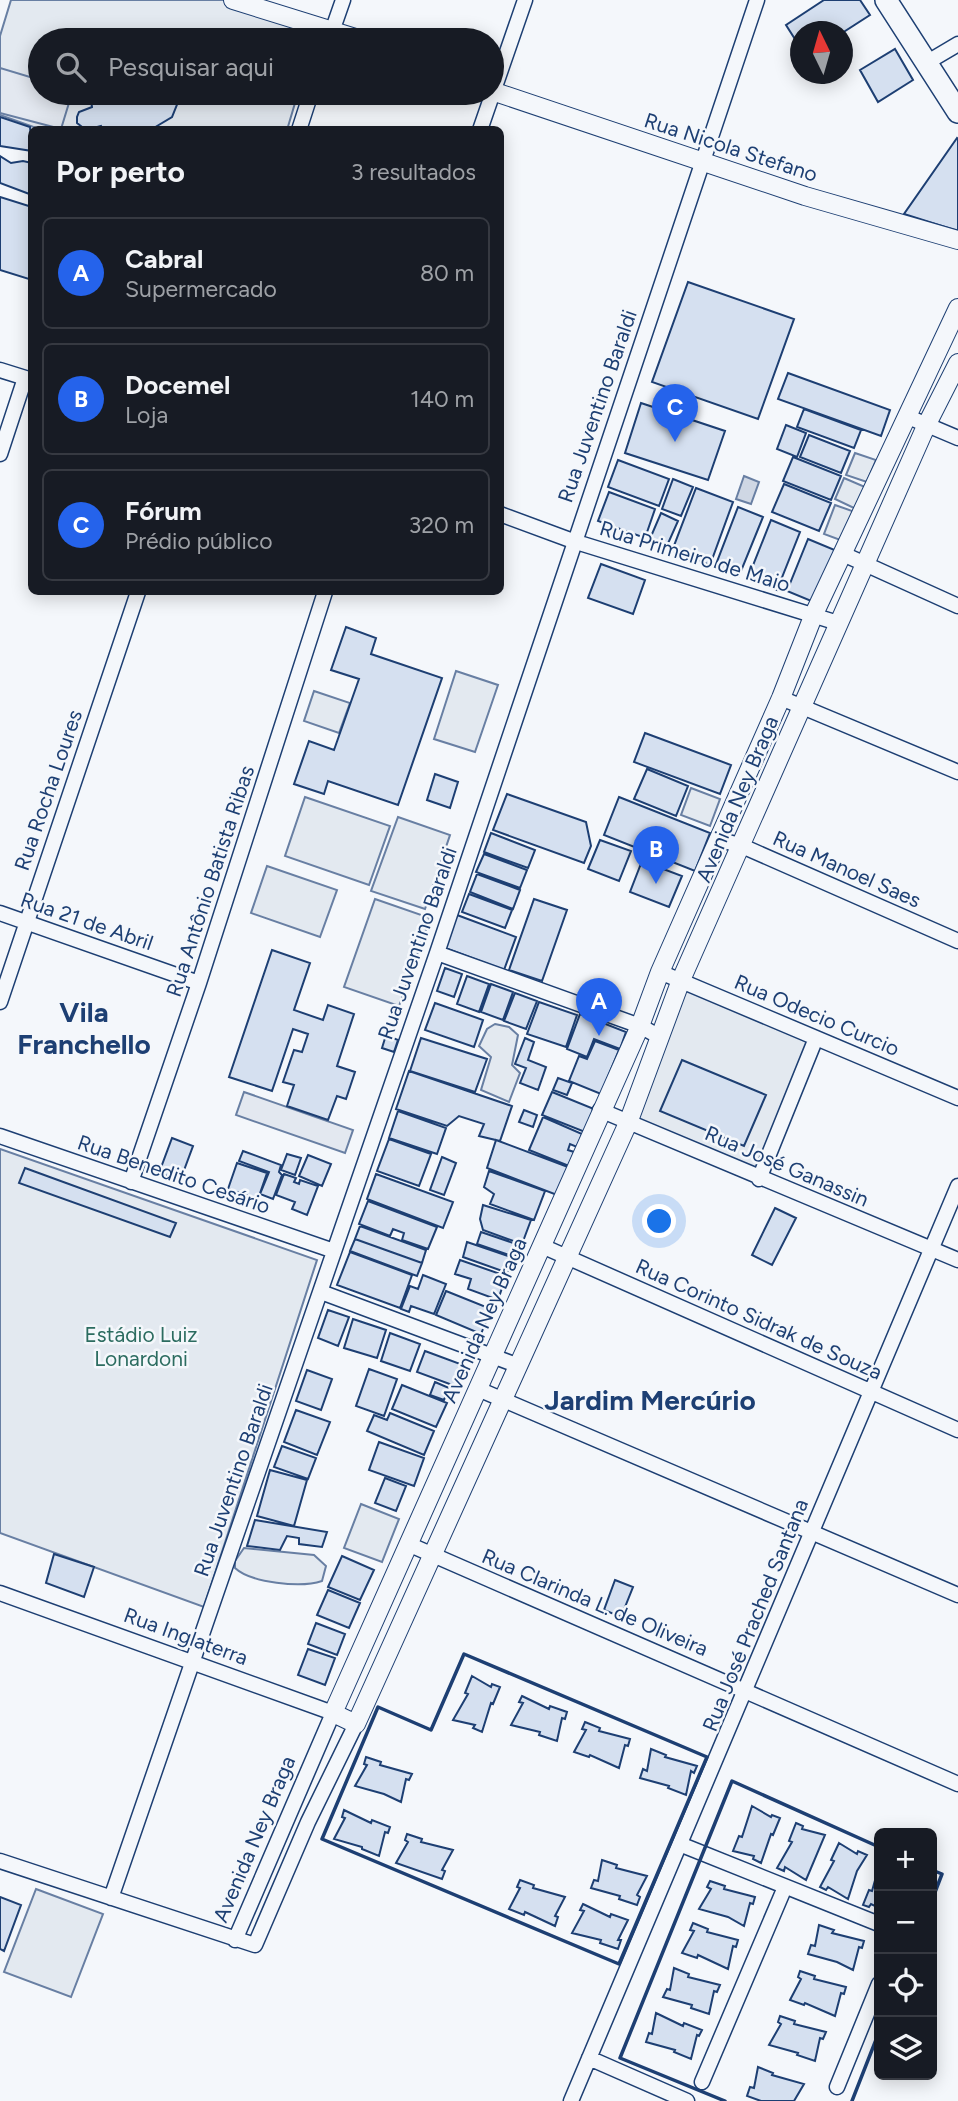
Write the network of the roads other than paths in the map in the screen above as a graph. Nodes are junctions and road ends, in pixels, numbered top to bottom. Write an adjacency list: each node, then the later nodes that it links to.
1 (233, 0): 6 (street)
2 (343, 0): 7 (street)
3 (525, 0): 9 (street)
4 (757, 0): 17 (street, Rua Juventino Baraldi)
5 (886, 0): 10 (main road)
6 (311, 28)
7 (333, 28)
8 (958, 44): 10 (street)
9 (504, 58)
10 (926, 62): 14 (main road)
11 (504, 95): 17 (street, Rua Nicola Stefano)
12 (307, 105): 15 (street)
13 (488, 105): 16 (street)
14 (958, 112)
15 (300, 126)
16 (481, 126)
17 (701, 163): 18 (street, Rua Nicola Stefano); 28 (street, Rua Juventino Baraldi)
18 (958, 240)
19 (958, 308): 23 (street, Avenida Ney Braga)
20 (958, 363): 24 (street, Avenida Ney Braga)
21 (0, 370): 22 (street)
22 (28, 379): 26 (street)
23 (906, 416): 24 (street); 29 (street, Avenida Ney Braga)
24 (927, 424): 25 (street); 30 (street, Avenida Ney Braga)
25 (958, 438)
26 (0, 453)
27 (504, 515): 28 (street, Rua Primeiro de Maio)
28 (573, 541): 34 (street, Rua Primeiro de Maio); 44 (street, Rua Juventino Baraldi)
29 (843, 554): 30 (street); 34 (street, Avenida Ney Braga)
30 (866, 564): 33 (street); 35 (street, Avenida Ney Braga)
31 (137, 595): 42 (street, Rua Rocha Loures)
32 (324, 595): 47 (street, Rua Antônio Batista Ribas)
33 (958, 606)
34 (814, 614): 35 (street, Rua Primeiro de Maio); 36 (street, Avenida Ney Braga)
35 (838, 623): 37 (street, Avenida Ney Braga)
36 (781, 698): 37 (street); 39 (street, Avenida Ney Braga)
37 (801, 708): 38 (street); 40 (street, Avenida Ney Braga)
38 (958, 772)
39 (718, 839): 40 (street, Rua Manoel Saes); 45 (street, Avenida Ney Braga)
40 (742, 846): 43 (street, Rua Manoel Saes); 46 (street, Avenida Ney Braga)
41 (0, 913): 42 (street, Rua 21 de Abril)
42 (26, 922): 47 (street, Rua 21 de Abril); 48 (street, Rua Rocha Loures)
43 (958, 941)
44 (437, 953): 49 (street); 61 (street, Rua Juventino Baraldi)
45 (660, 972): 46 (street, Rua Odecio Curcio); 49 (street, Avenida Ney Braga)
46 (681, 980): 50 (street, Avenida Ney Braga); 51 (street, Rua Odecio Curcio)
47 (199, 984): 57 (street, Rua Antônio Batista Ribas)
48 (0, 1002)
49 (640, 1026): 50 (street); 53 (street, Avenida Ney Braga)
50 (660, 1037): 54 (street, Avenida Ney Braga)
51 (816, 1038): 52 (street, Rua Odecio Curcio); 56 (street)
52 (958, 1098)
53 (600, 1110): 54 (street, Rua José Ganassin); 59 (street, Avenida Ney Braga)
54 (628, 1123): 56 (street, Rua José Ganassin); 62 (street, Avenida Ney Braga)
55 (0, 1136): 57 (street, Rua Benedito Cesário)
56 (759, 1179): 60 (street, Rua José Ganassin)
57 (131, 1182): 61 (street, Rua Benedito Cesário)
58 (958, 1186): 60 (street, Rua José Prached Santana)
59 (542, 1246): 62 (street, Rua Corinto Sidrak de Souza); 65 (street, Avenida Ney Braga)
60 (932, 1248): 63 (street, Rua José Ganassin); 68 (street, Rua José Prached Santana)
61 (334, 1251): 64 (street, Rua Juventino Baraldi)
62 (569, 1258): 66 (street, Avenida Ney Braga); 68 (street, Rua Corinto Sidrak de Souza)
63 (958, 1260)
64 (321, 1292): 65 (street); 76 (street, Rua Juventino Baraldi)
65 (492, 1356): 66 (street); 67 (street, Avenida Ney Braga)
66 (519, 1366): 69 (street, Avenida Ney Braga)
67 (478, 1389): 69 (street); 72 (street, Avenida Ney Braga)
68 (871, 1391): 70 (street, Rua Corinto Sidrak de Souza); 71 (street, Rua José Prached Santana)
69 (504, 1400): 71 (street); 73 (street, Avenida Ney Braga)
70 (958, 1430)
71 (810, 1533): 75 (street); 77 (street, Rua José Prached Santana)
72 (408, 1544): 73 (street, Rua Clarinda L. de Oliveira); 78 (street, Avenida Ney Braga)
73 (432, 1555): 77 (street, Rua Clarinda L. de Oliveira); 79 (street, Avenida Ney Braga)
74 (0, 1592): 76 (street, Rua Inglaterra)
75 (958, 1595)
76 (192, 1662): 78 (street, Rua Inglaterra); 84 (street, Rua Juventino Baraldi)
77 (745, 1690): 80 (street, Rua Clarinda L. de Oliveira); 81 (street, Rua José Prached Santana)
78 (333, 1713): 79 (street, Rua Inglaterra); 86 (street, Avenida Ney Braga)
79 (356, 1724): 86 (street, Avenida Ney Braga)
80 (958, 1784)
81 (682, 1845): 83 (street); 88 (street, Rua José Prached Santana)
82 (0, 1861): 84 (street)
83 (785, 1887): 85 (street); 89 (street)
84 (111, 1898): 86 (street)
85 (874, 1922)
86 (235, 1940)
87 (874, 1996): 90 (street)
88 (589, 2058): 91 (street, Rua José Prached Santana); 92 (street)
89 (702, 2082)
90 (837, 2087)
91 (571, 2101)
92 (687, 2101)

